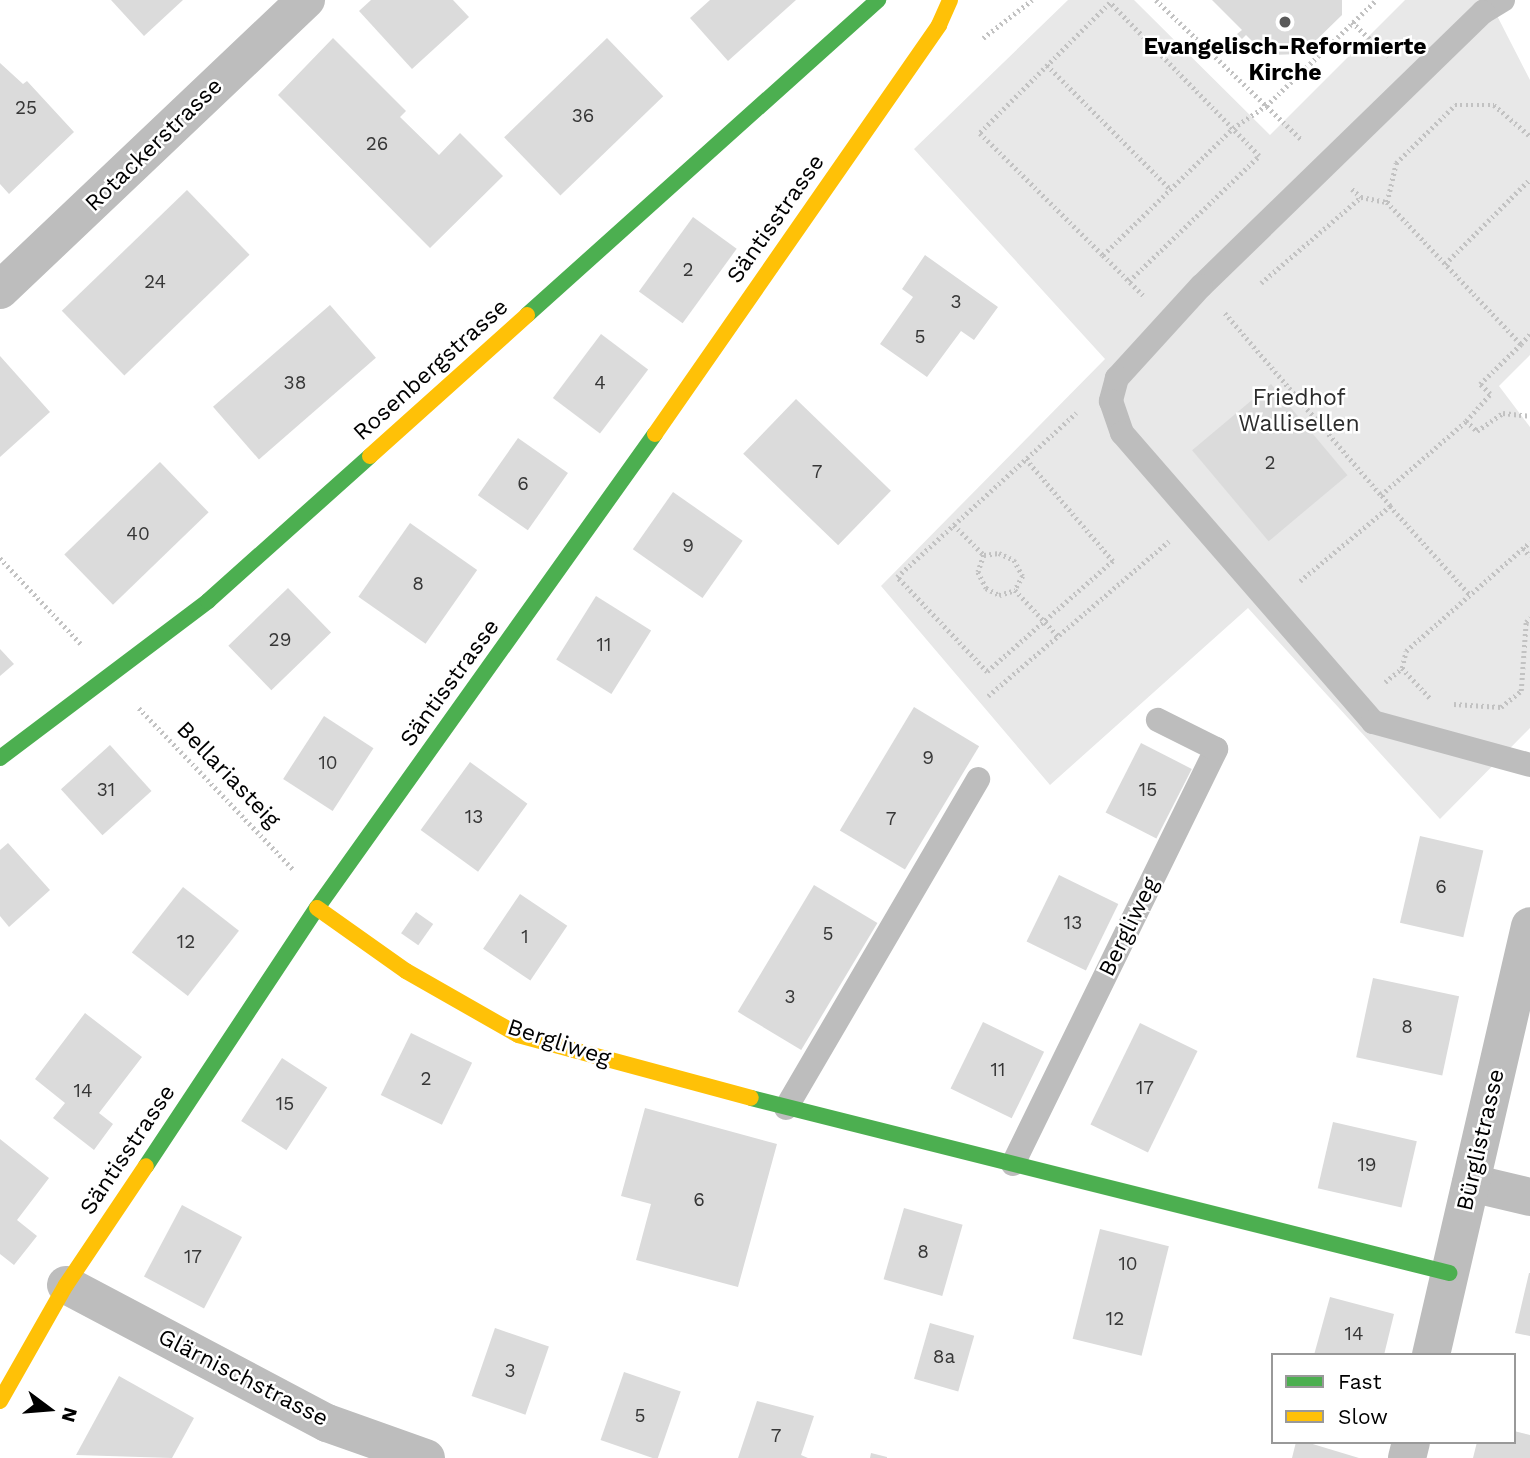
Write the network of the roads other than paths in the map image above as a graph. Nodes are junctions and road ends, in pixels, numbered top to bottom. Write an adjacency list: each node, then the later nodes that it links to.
1 (306, 0): 5 (street, Rotackerstrasse)
2 (878, 0): 7 (street, Rosenbergstrasse)
3 (950, 0): 10 (street, Säntisstrasse)
4 (1503, 0): 8 (lane)
5 (0, 290)
6 (1158, 720): 13 (lane, Bergliweg)
7 (0, 758)
8 (1530, 765)
9 (978, 779): 12 (lane)
10 (317, 908): 12 (street, Bergliweg); 17 (street, Säntisstrasse)
11 (1530, 926): 14 (street, Bürglistrasse)
12 (786, 1108): 13 (street, Bergliweg)
13 (1013, 1164): 16 (street, Bergliweg)
14 (1471, 1183): 15 (street); 16 (street, Bürglistrasse)
15 (1530, 1197)
16 (1450, 1273): 18 (street, Bürglistrasse)
17 (66, 1285): 19 (street, Säntisstrasse); 20 (street, Glärnischstrasse)
18 (1431, 1353)
19 (1, 1398)
20 (426, 1458)

